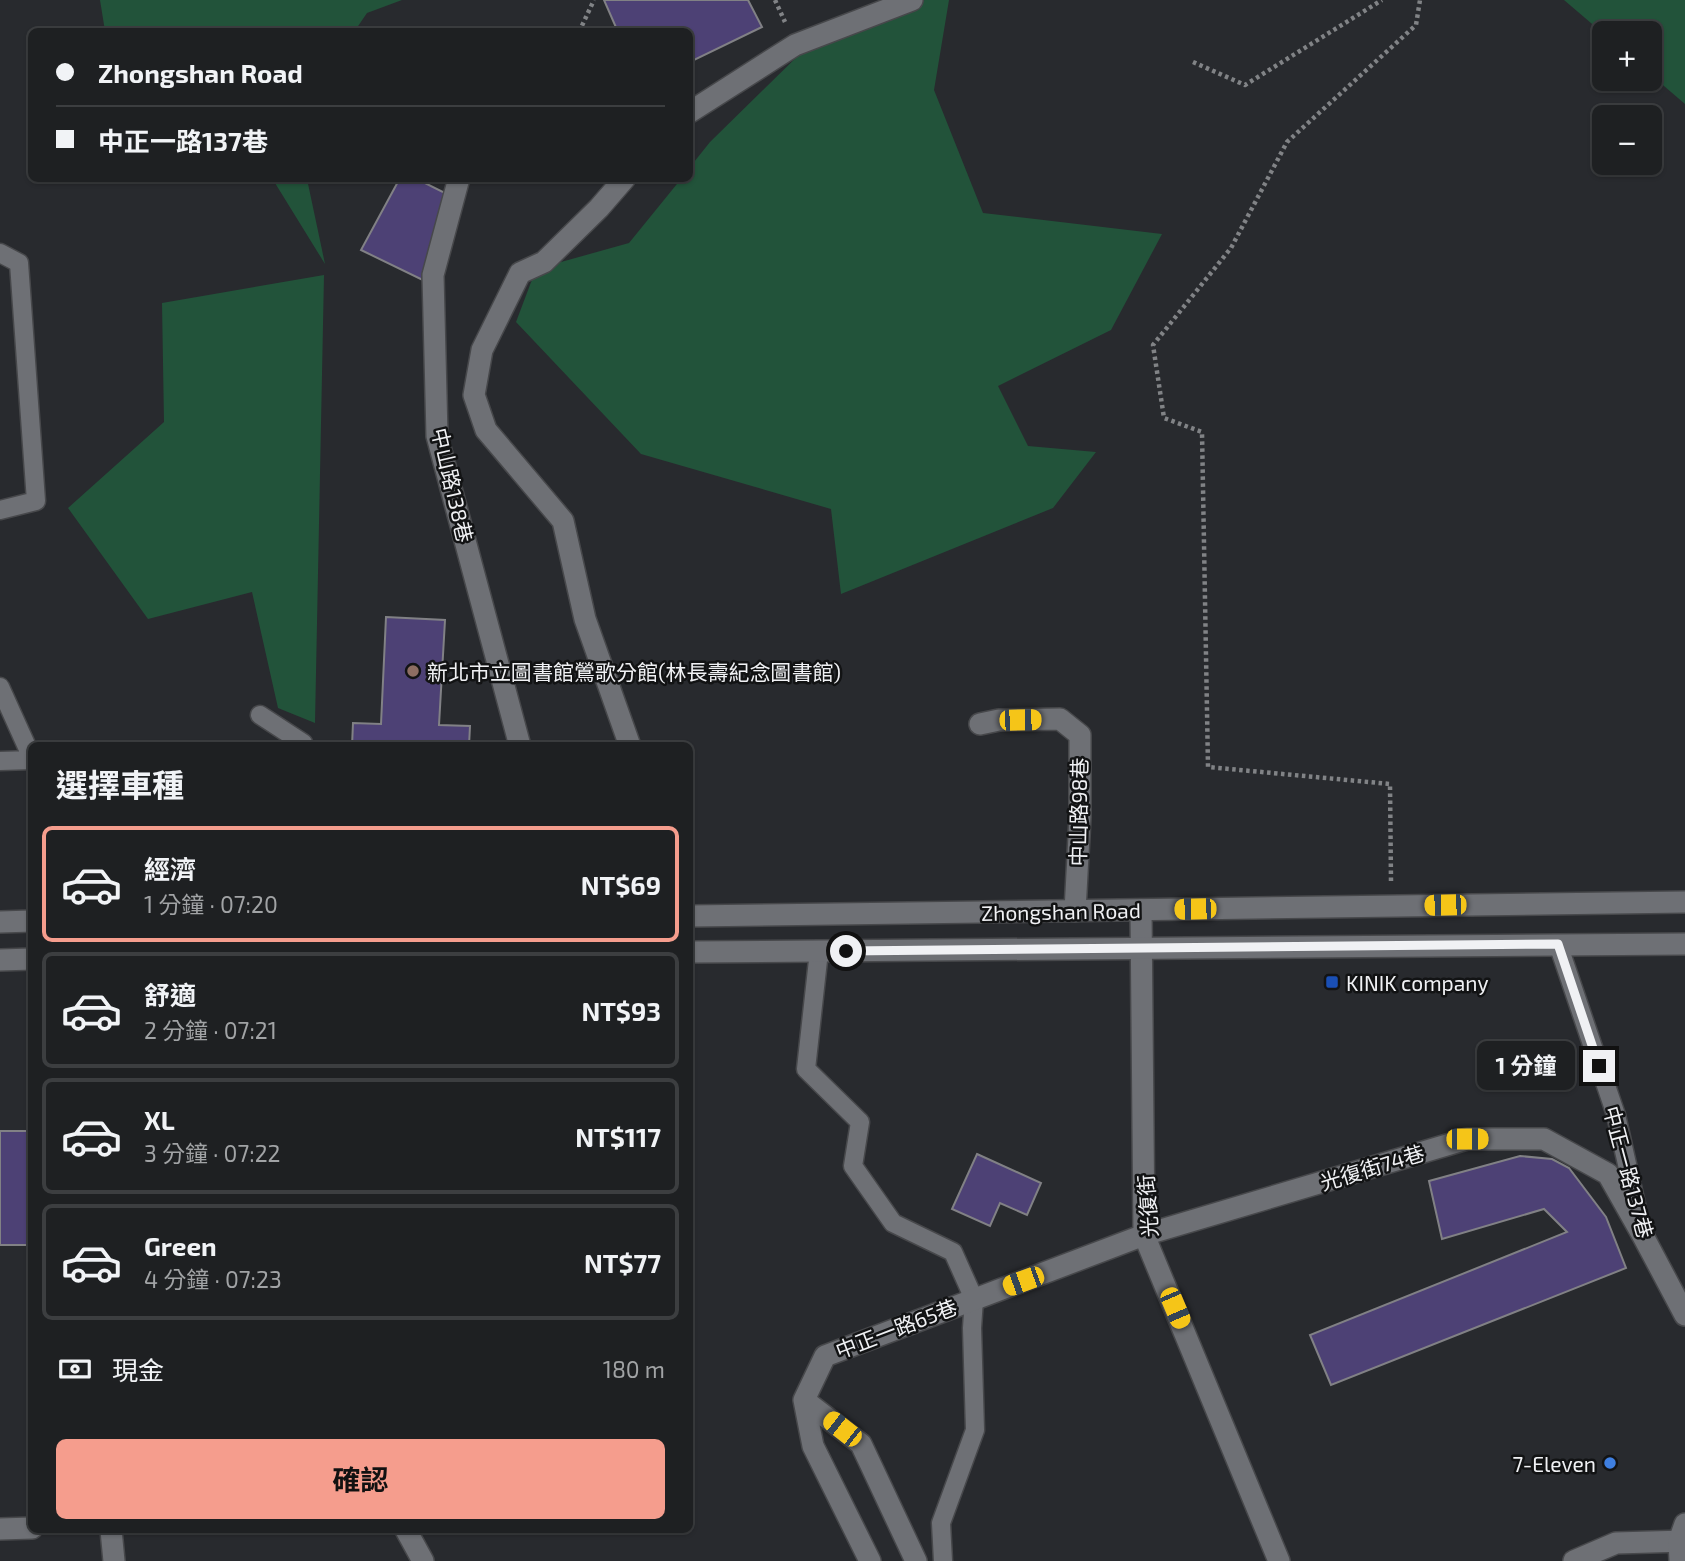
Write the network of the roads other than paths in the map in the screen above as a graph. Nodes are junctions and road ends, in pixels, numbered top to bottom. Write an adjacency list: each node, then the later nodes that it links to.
1 (912, 0): 2 (street)
2 (693, 110)
3 (459, 182): 11 (street, 中山路138巷)
4 (622, 182): 12 (street)
5 (0, 253): 6 (lane)
6 (0, 510)
7 (0, 687): 13 (lane)
8 (260, 715): 10 (lane)
9 (980, 724): 18 (street, 中山路98巷)
10 (301, 742)
11 (519, 742)
12 (628, 742)
13 (28, 750)
14 (28, 759): 15 (lane)
15 (0, 761)
16 (1685, 902): 17 (street, Zhongshan Road)
17 (1141, 909): 18 (street, Zhongshan Road); 24 (street, 光復街)
18 (1075, 911): 19 (street, Zhongshan Road)
19 (693, 916)
20 (28, 921): 21 (street)
21 (0, 922)
22 (1558, 944): 23 (street, Zhongshan Road); 24 (street, Zhongshan Road); 30 (lane, 中正一路137巷)
23 (1685, 944)
24 (1142, 948): 25 (street, Zhongshan Road); 29 (street, 光復街)
25 (819, 951): 26 (street, Zhongshan Road); 31 (lane, 中正一路65巷)
26 (693, 952)
27 (28, 959): 28 (street)
28 (0, 960)
29 (1144, 1234): 30 (street, 光復街74巷); 31 (street, 中正一路65巷); 44 (street, 光復街)
30 (1643, 1236): 32 (street, 中正一路137巷)
31 (974, 1299): 33 (street, 中正一路65巷); 43 (lane, 中正一路65巷)
32 (1685, 1315)
33 (804, 1400): 41 (street); 42 (street)
34 (28, 1528): 35 (street)
35 (0, 1529)
36 (111, 1533): 39 (street)
37 (408, 1533): 40 (street)
38 (1682, 1542): 45 (street)
39 (114, 1561)
40 (423, 1561)
41 (870, 1561)
42 (916, 1561)
43 (943, 1561)
44 (1279, 1561)
45 (1574, 1561)

